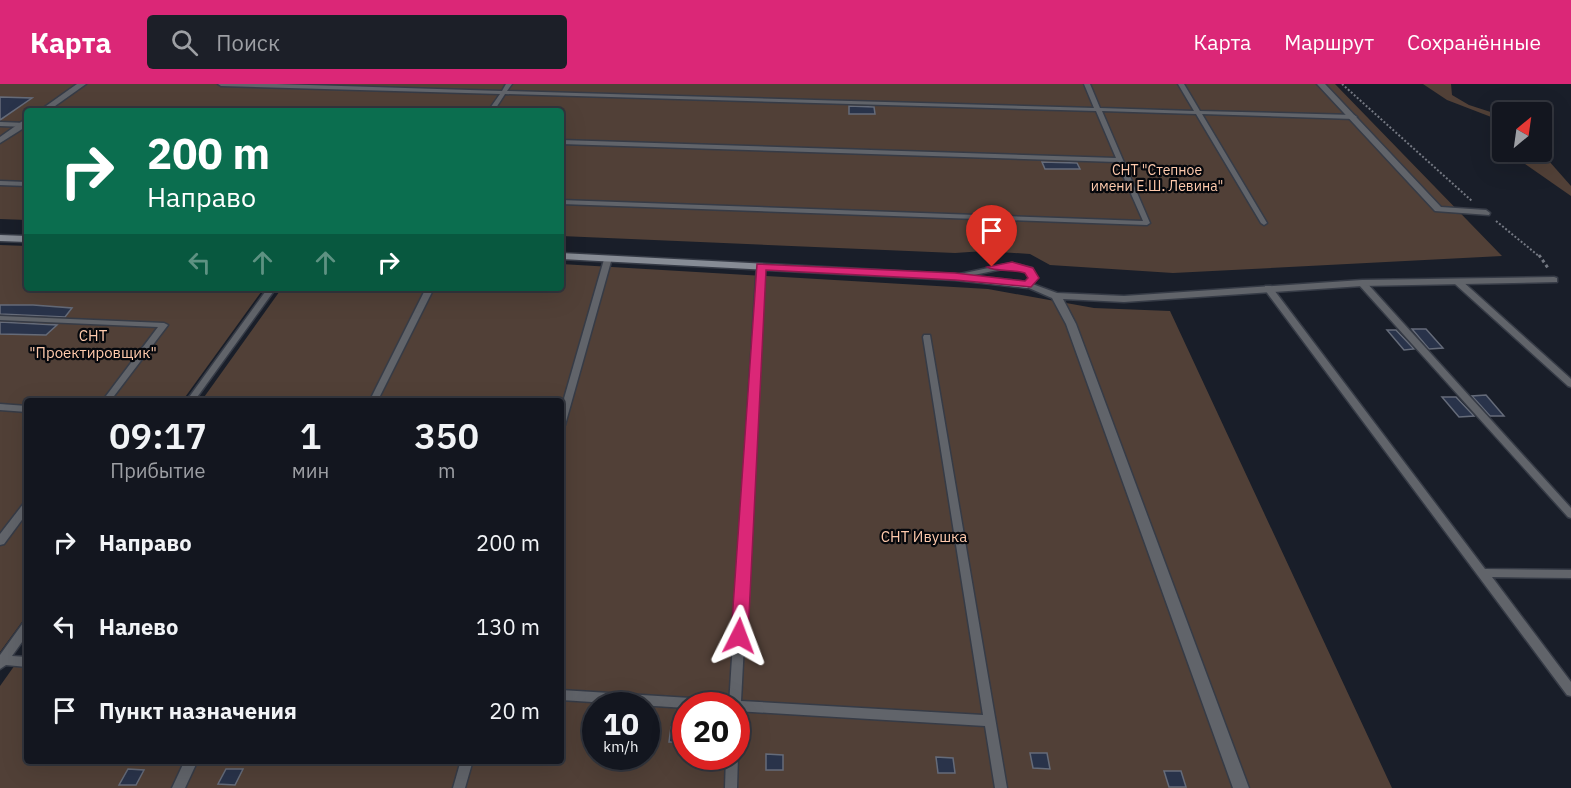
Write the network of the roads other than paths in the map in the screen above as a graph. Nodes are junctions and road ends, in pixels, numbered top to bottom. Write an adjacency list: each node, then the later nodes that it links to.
1 (82, 84): 8 (street)
2 (221, 84): 7 (lane)
3 (509, 84): 7 (lane)
4 (1087, 84): 10 (lane)
5 (1181, 84): 11 (lane)
6 (1321, 84): 12 (street)
7 (504, 93): 9 (lane); 10 (lane)
8 (47, 108)
9 (494, 108)
10 (1098, 111): 11 (lane); 18 (lane)
11 (1198, 113): 12 (lane); 23 (lane)
12 (1354, 117): 22 (street)
13 (0, 124): 14 (lane)
14 (24, 124)
15 (24, 125): 16 (street)
16 (0, 141)
17 (564, 142): 18 (lane)
18 (1119, 160): 21 (lane)
19 (0, 183): 20 (lane)
20 (24, 184)
21 (564, 202)
22 (1486, 213)
23 (1264, 223)
24 (0, 238): 25 (street)
25 (24, 239)
26 (564, 256): 27 (street)
27 (608, 258): 28 (street); 46 (lane)
28 (760, 267): 29 (street); 57 (lane)
29 (955, 277): 33 (street); 33 (lane)
30 (1554, 280): 31 (street)
31 (1458, 282): 32 (street); 40 (lane)
32 (1362, 283): 34 (street); 48 (lane)
33 (1027, 285): 37 (street)
34 (1268, 288): 37 (street); 52 (lane)
35 (270, 291): 42 (lane)
36 (428, 291): 43 (lane)
37 (1056, 296): 70 (street)
38 (0, 318): 41 (lane)
39 (927, 337): 62 (lane)
40 (1571, 384)
41 (109, 398)
42 (192, 398)
43 (375, 398)
44 (0, 408): 45 (lane)
45 (24, 409)
46 (564, 414)
47 (24, 510): 50 (lane)
48 (1571, 514)
49 (0, 524): 50 (lane)
50 (14, 524): 51 (lane)
51 (0, 541)
52 (1482, 573): 53 (lane); 58 (lane)
53 (1571, 574)
54 (24, 630): 55 (lane)
55 (1, 662): 56 (lane)
56 (24, 662)
57 (737, 692)
58 (1571, 692)
59 (564, 695): 60 (lane)
60 (672, 702)
61 (750, 706): 62 (lane)
62 (990, 722): 69 (lane)
63 (190, 764): 66 (lane)
64 (466, 764): 67 (lane)
65 (732, 770): 68 (lane)
66 (178, 788)
67 (459, 788)
68 (731, 788)
69 (1001, 788)
70 (1241, 788)

